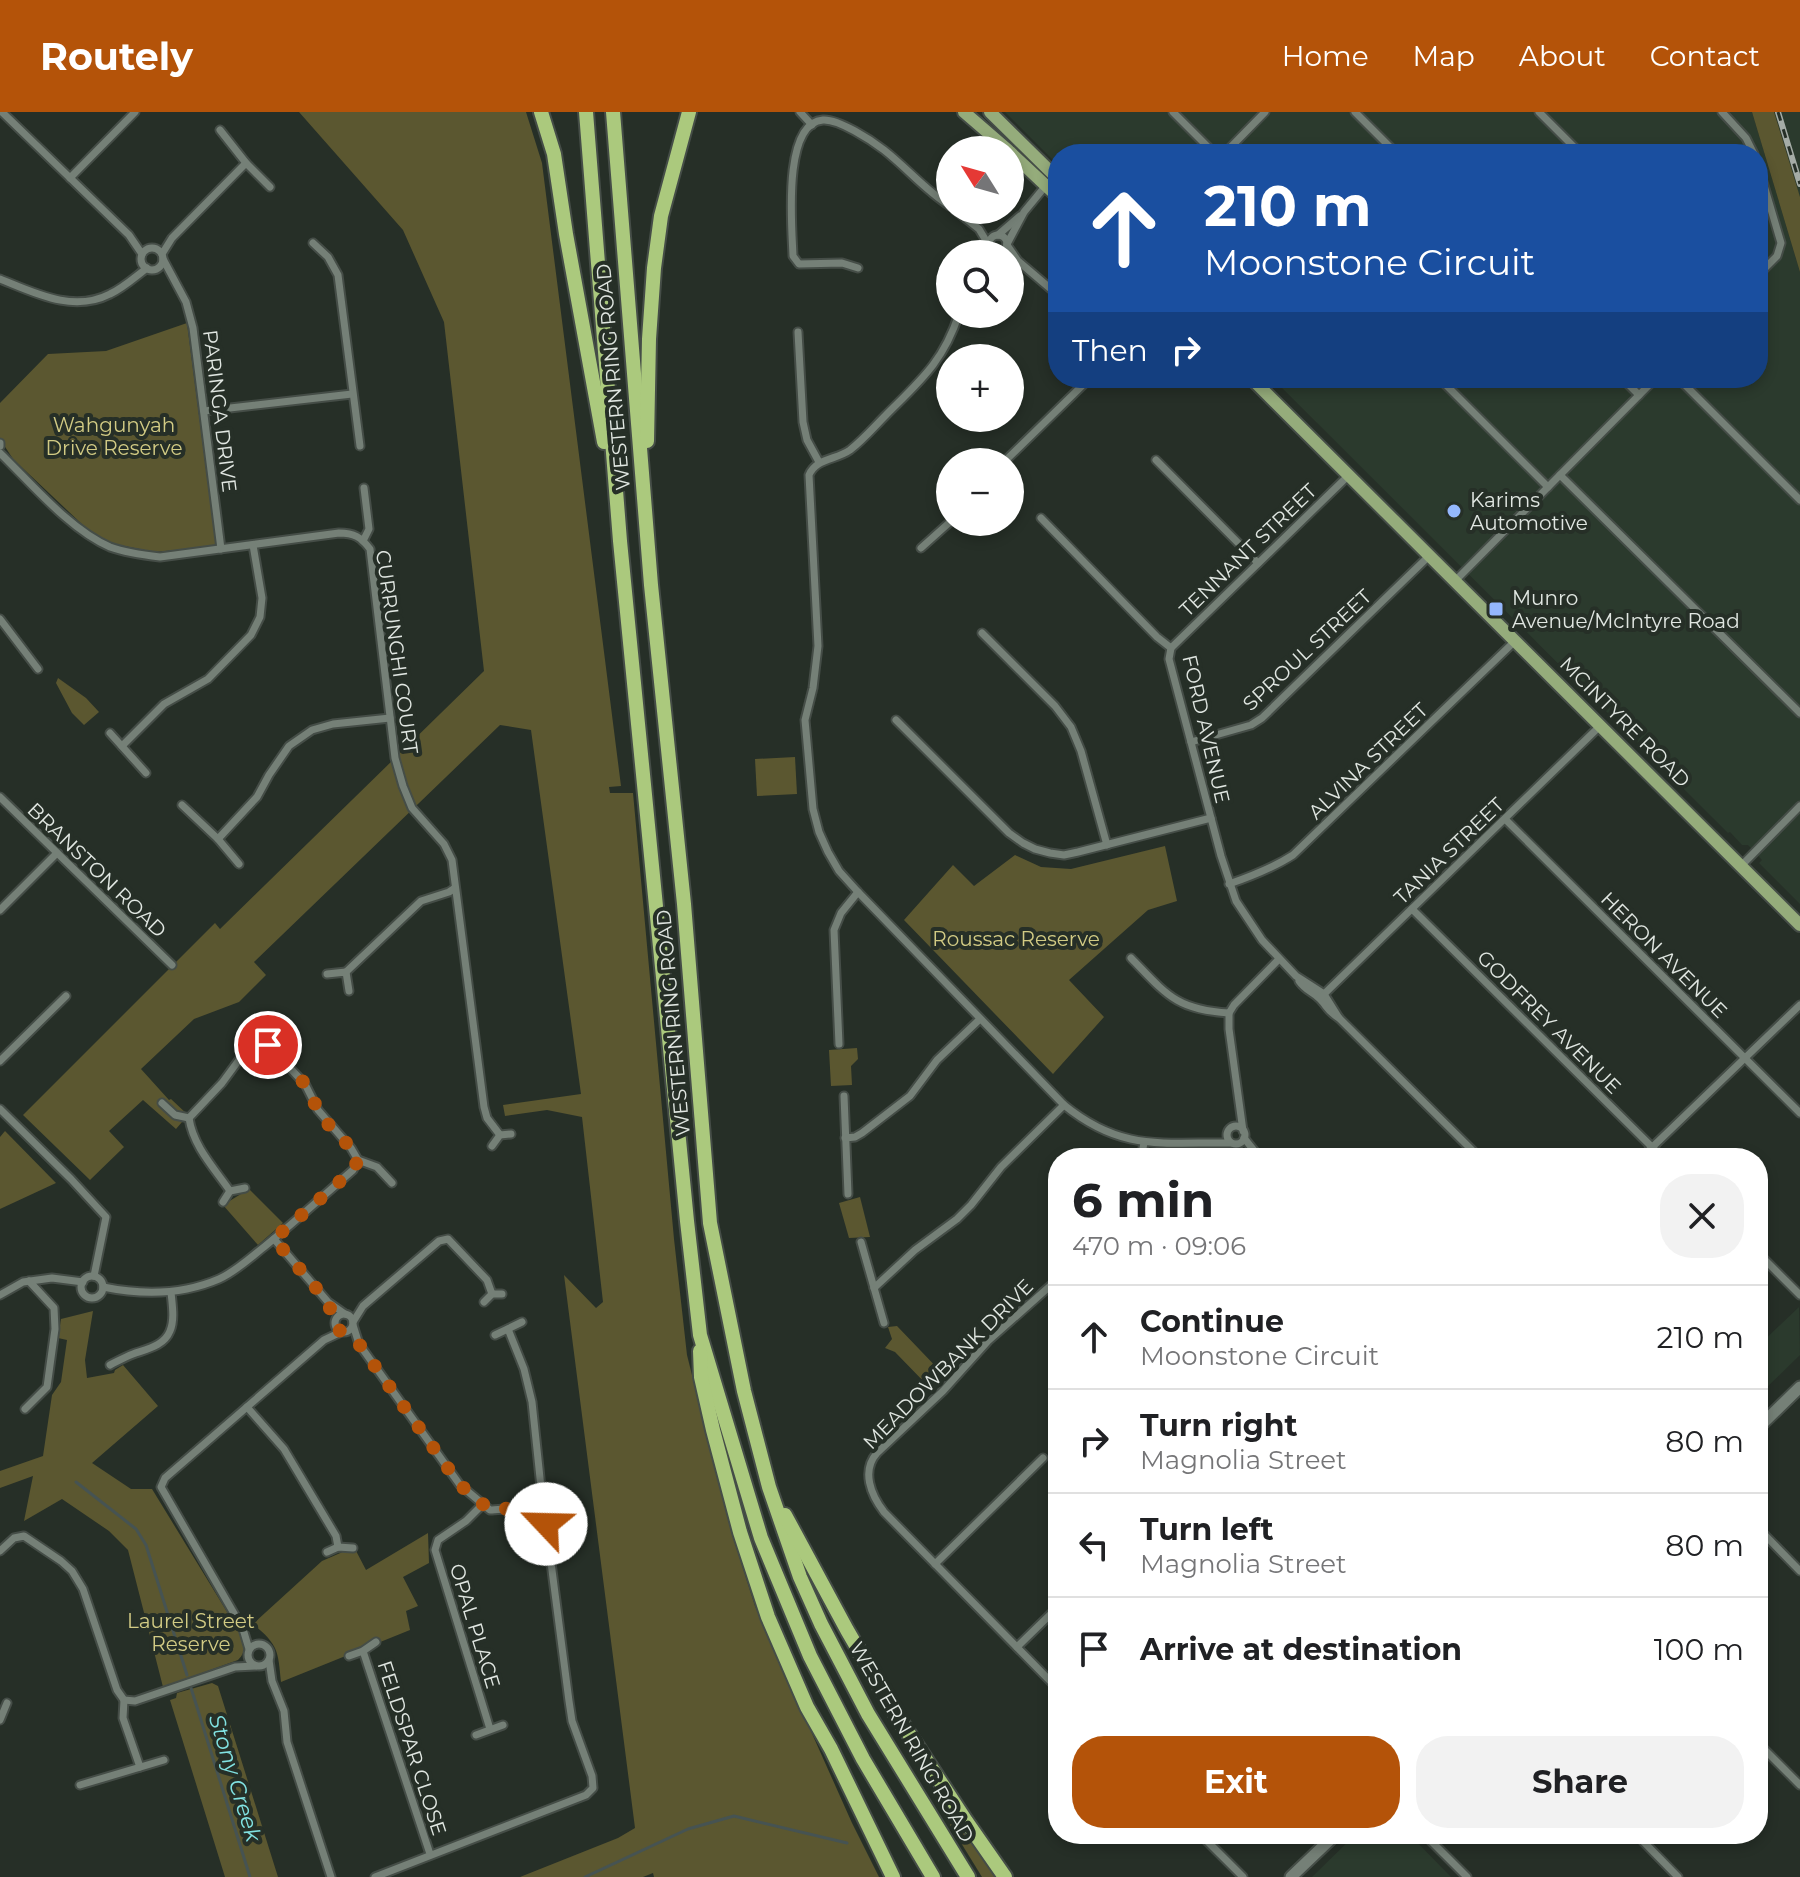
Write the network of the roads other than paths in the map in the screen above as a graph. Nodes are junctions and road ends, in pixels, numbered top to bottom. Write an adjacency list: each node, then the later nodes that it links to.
1 (2, 112): 27 (street)
2 (135, 112): 27 (street)
3 (541, 112): 72 (highway)
4 (586, 112): 72 (highway, WESTERN RING ROAD)
5 (613, 112): 79 (highway, WESTERN RING ROAD)
6 (689, 112): 79 (highway)
7 (800, 112): 15 (street)
8 (964, 112): 17 (main road)
9 (990, 112): 25 (main road)
10 (1173, 112): 18 (street)
11 (1265, 112): 19 (street)
12 (1355, 112): 20 (street)
13 (1539, 112): 21 (street)
14 (1722, 112): 22 (street)
15 (812, 125): 30 (street); 43 (street)
16 (220, 130): 24 (street)
17 (992, 136)
18 (1205, 144)
19 (1234, 144)
20 (1387, 144)
21 (1571, 144)
22 (1749, 144)
23 (1024, 161): 26 (main road)
24 (246, 163): 29 (street); 41 (street)
25 (1048, 175)
26 (1048, 177)
27 (70, 178): 41 (street)
28 (1048, 186): 32 (street)
29 (270, 187)
30 (936, 197)
31 (1768, 197): 42 (street)
32 (1024, 212)
33 (973, 224): 35 (street)
34 (1010, 224): 36 (street)
35 (979, 229): 36 (street); 37 (street)
36 (997, 235): 38 (street); 39 (street)
37 (986, 240)
38 (990, 240)
39 (1005, 240)
40 (313, 243): 56 (street)
41 (152, 258): 45 (street); 46 (street); 46 (street, PARINGA DRIVE)
42 (1768, 265)
43 (858, 268)
44 (1024, 268): 47 (street)
45 (0, 279)
46 (173, 281): 58 (street, PARINGA DRIVE)
47 (1048, 287)
48 (953, 328): 63 (street)
49 (798, 332): 63 (street)
50 (1080, 388): 60 (street)
51 (1261, 388): 64 (main road, MCINTYRE ROAD)
52 (1449, 388): 66 (street)
53 (1632, 388): 57 (street)
54 (1646, 388): 57 (street)
55 (1688, 388): 68 (street)
56 (352, 394): 58 (street); 59 (street)
57 (1639, 395): 65 (street)
58 (204, 411): 75 (street, PARINGA DRIVE)
59 (360, 446)
60 (1018, 448)
61 (0, 453): 75 (street)
62 (1156, 460): 77 (street)
63 (819, 462): 105 (street)
64 (1349, 475): 76 (main road, MCINTYRE ROAD); 77 (street, TENNANT STREET)
65 (1560, 475): 66 (street); 85 (street)
66 (1548, 487): 78 (street)
67 (364, 488): 71 (street, CURRUNGHI COURT)
68 (1800, 500)
69 (1041, 518): 83 (street, FORD AVENUE)
70 (936, 535): 74 (street)
71 (363, 541): 73 (street); 86 (street, CURRUNGHI COURT)
72 (620, 541): 173 (highway, WESTERN RING ROAD)
73 (253, 545): 75 (street); 91 (street)
74 (921, 548)
75 (221, 549)
76 (1429, 556): 78 (main road, MCINTYRE ROAD); 90 (street, SPROUL STREET)
77 (1258, 563): 83 (street, TENNANT STREET)
78 (1455, 581): 82 (main road, MCINTYRE ROAD)
79 (651, 585): 182 (highway, WESTERN RING ROAD)
80 (0, 619): 84 (street)
81 (982, 633): 99 (street)
82 (1515, 641): 88 (main road, MCINTYRE ROAD); 103 (street, ALVINA STREET)
83 (1171, 648): 90 (street, FORD AVENUE)
84 (38, 669)
85 (1800, 713)
86 (390, 718): 98 (street); 104 (street, CURRUNGHI COURT)
87 (896, 720): 99 (street)
88 (1600, 726): 97 (street, TANIA STREET); 102 (main road, MCINTYRE ROAD)
89 (110, 733): 91 (street)
90 (1191, 742): 96 (street, FORD AVENUE)
91 (122, 746): 92 (street)
92 (146, 773)
93 (0, 797): 100 (street, BRANSTON ROAD)
94 (182, 805): 98 (street)
95 (1800, 806): 102 (street)
96 (1211, 818): 99 (street); 103 (street, FORD AVENUE)
97 (1505, 819): 106 (street, TANIA STREET); 121 (street, HERON AVENUE)
98 (218, 839): 101 (street)
99 (1107, 845)
100 (57, 853): 107 (street); 111 (street, BRANSTON ROAD)
101 (239, 864)
102 (1741, 866): 108 (main road, MCINTYRE ROAD)
103 (1229, 884): 110 (street, FORD AVENUE)
104 (455, 888): 112 (street); 132 (street, CURRUNGHI COURT)
105 (858, 892): 119 (street); 120 (street)
106 (1412, 909): 116 (street, TANIA STREET); 138 (street, GODFREY AVENUE)
107 (0, 910)
108 (1800, 925)
109 (1131, 958): 118 (street)
110 (1279, 959): 116 (street, FORD AVENUE); 118 (street)
111 (172, 965)
112 (346, 972): 113 (street); 114 (street)
113 (327, 974)
114 (349, 991)
115 (66, 996): 122 (street)
116 (1322, 996): 141 (street, FORD AVENUE)
117 (1800, 1005): 121 (street)
118 (1229, 1013): 126 (street)
119 (980, 1019): 125 (street); 133 (street)
120 (839, 1044)
121 (1745, 1058): 128 (street, HERON AVENUE); 138 (street)
122 (0, 1061)
123 (844, 1096): 133 (street)
124 (162, 1103): 129 (street)
125 (1064, 1105): 135 (street); 155 (street)
126 (1239, 1107): 130 (street); 134 (street)
127 (0, 1109): 151 (street)
128 (1800, 1113)
129 (189, 1118): 142 (street); 145 (street)
130 (1230, 1131): 134 (street); 134 (street); 136 (street)
131 (511, 1134): 132 (street)
132 (500, 1135): 137 (street)
133 (845, 1138): 146 (street)
134 (1240, 1139): 136 (street); 140 (street)
135 (1144, 1143): 136 (street); 139 (street)
136 (1206, 1143)
137 (492, 1146)
138 (1652, 1147)
139 (1143, 1148)
140 (1250, 1148)
141 (1470, 1148)
142 (358, 1160): 143 (street); 148 (street)
143 (392, 1183)
144 (245, 1188): 145 (street)
145 (230, 1191): 147 (street)
146 (848, 1194)
147 (223, 1202)
148 (274, 1239): 157 (street); 162 (street)
149 (861, 1242): 155 (street)
150 (1768, 1263): 161 (street)
151 (94, 1276): 153 (street); 154 (street)
152 (29, 1281): 153 (street); 160 (street); 179 (street)
153 (83, 1282): 154 (street)
154 (103, 1287): 157 (street)
155 (874, 1288): 169 (street)
156 (1048, 1288): 190 (street, MEADOWBANK DRIVE)
157 (171, 1292): 176 (street)
158 (492, 1294): 159 (street); 163 (street); 164 (street)
159 (502, 1294)
160 (0, 1295)
161 (1800, 1295)
162 (328, 1302): 165 (street); 166 (street)
163 (484, 1302)
164 (363, 1306): 165 (street); 168 (street)
165 (345, 1314): 166 (street); 168 (street)
166 (335, 1322): 171 (street); 174 (street)
167 (522, 1322): 170 (street)
168 (353, 1323): 171 (street); 175 (street)
169 (884, 1323)
170 (508, 1329): 172 (street); 184 (street)
171 (342, 1332): 174 (street); 175 (street)
172 (495, 1335)
173 (700, 1335): 223 (highway); 224 (highway, WESTERN RING ROAD)
174 (324, 1340): 178 (street)
175 (359, 1344): 183 (street)
176 (110, 1365)
177 (1800, 1387): 180 (street)
178 (247, 1407): 186 (street); 193 (street)
179 (25, 1409)
180 (1768, 1418)
181 (1043, 1458): 190 (street)
182 (769, 1487): 225 (highway, WESTERN RING ROAD); 226 (highway)
183 (482, 1505): 184 (street); 209 (street, OPAL PLACE)
184 (538, 1509): 220 (street)
185 (1768, 1538): 191 (street)
186 (338, 1547): 187 (street); 189 (street)
187 (353, 1548)
188 (0, 1551): 205 (street)
189 (327, 1552)
190 (935, 1564): 196 (street, MEADOWBANK DRIVE)
191 (1800, 1571)
192 (1048, 1617): 196 (street)
193 (243, 1629): 195 (street); 197 (street)
194 (376, 1642): 198 (street, FELDSPAR CLOSE)
195 (263, 1644): 197 (street); 200 (street)
196 (1017, 1647): 203 (street, MEADOWBANK DRIVE)
197 (249, 1651): 201 (street); 202 (street)
198 (363, 1651): 199 (street, FELDSPAR CLOSE); 220 (street, FELDSPAR CLOSE)
199 (349, 1656)
200 (269, 1660): 201 (street); 204 (street)
201 (256, 1666): 202 (street); 204 (street)
202 (235, 1667): 205 (street)
203 (1048, 1679)
204 (272, 1681): 221 (street)
205 (124, 1700): 213 (street)
206 (7, 1703): 207 (street)
207 (0, 1720)
208 (503, 1725): 209 (street)
209 (490, 1729): 210 (street)
210 (476, 1735)
211 (1768, 1753): 215 (street)
212 (164, 1760): 213 (street)
213 (140, 1767): 214 (street)
214 (80, 1785)
215 (1800, 1785)
216 (1210, 1844): 227 (street)
217 (1326, 1844): 228 (street)
218 (1434, 1844): 229 (street)
219 (1646, 1844): 230 (street)
220 (430, 1854): 222 (street)
221 (331, 1877)
222 (375, 1877)
223 (893, 1877)
224 (933, 1877)
225 (968, 1877)
226 (1005, 1877)
227 (1243, 1877)
228 (1291, 1877)
229 (1467, 1877)
230 (1678, 1877)

